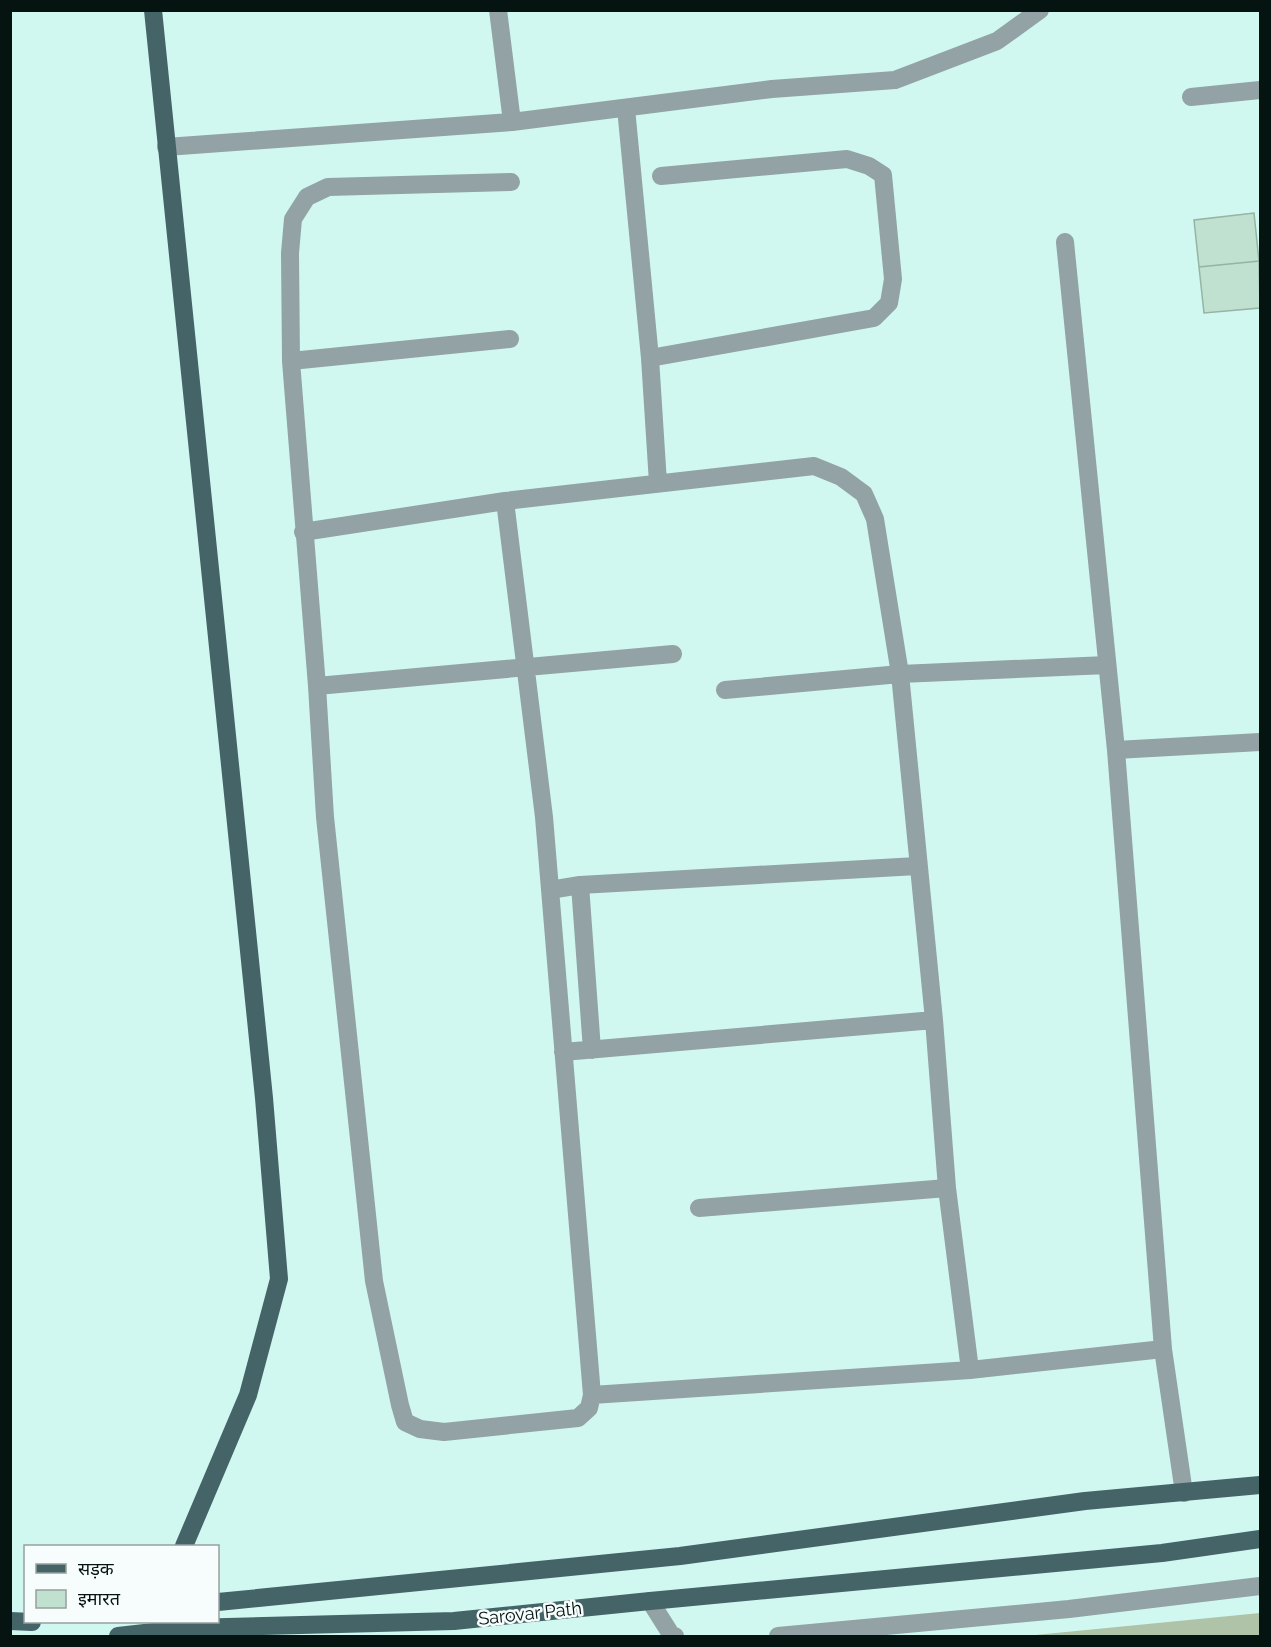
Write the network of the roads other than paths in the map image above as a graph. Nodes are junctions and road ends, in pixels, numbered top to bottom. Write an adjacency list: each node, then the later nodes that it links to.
1 (153, 10): 8 (main road)
2 (498, 10): 7 (street)
3 (1040, 10): 6 (street)
4 (1260, 90): 5 (street)
5 (1191, 97)
6 (626, 108): 7 (street); 13 (street)
7 (512, 122): 8 (street)
8 (166, 147): 40 (main road)
9 (661, 176): 13 (street)
10 (512, 183): 14 (street)
11 (1065, 242): 19 (street)
12 (510, 339): 14 (street)
13 (650, 358): 15 (street)
14 (291, 361): 17 (street)
15 (658, 483): 16 (street); 21 (street)
16 (505, 501): 17 (street); 20 (street)
17 (303, 532): 22 (street)
18 (673, 654): 20 (street)
19 (1107, 665): 21 (street); 25 (street)
20 (527, 668): 22 (street); 28 (street)
21 (900, 674): 23 (street); 26 (street)
22 (317, 686): 36 (street)
23 (724, 690)
24 (1260, 748): 25 (street)
25 (1116, 750): 34 (street)
26 (917, 866): 27 (street); 29 (street)
27 (579, 885): 28 (street); 30 (street)
28 (550, 890): 31 (street)
29 (934, 1020): 30 (street); 32 (street)
30 (592, 1050): 31 (street)
31 (563, 1052): 36 (street)
32 (947, 1188): 33 (street); 35 (street)
33 (699, 1208)
34 (1163, 1348): 35 (street); 38 (street)
35 (970, 1370): 36 (street)
36 (592, 1395)
37 (1260, 1485): 38 (main road)
38 (1184, 1493): 43 (main road)
39 (1260, 1539): 42 (main road, Sarovar Path)
40 (184, 1545)
41 (1260, 1586): 48 (street)
42 (650, 1600): 44 (main road, Sarovar Path); 47 (street)
43 (219, 1602)
44 (449, 1629): 45 (main road, Sarovar Path)
45 (191, 1632): 46 (main road, Sarovar Path)
46 (118, 1636)
47 (675, 1636)
48 (778, 1636)

